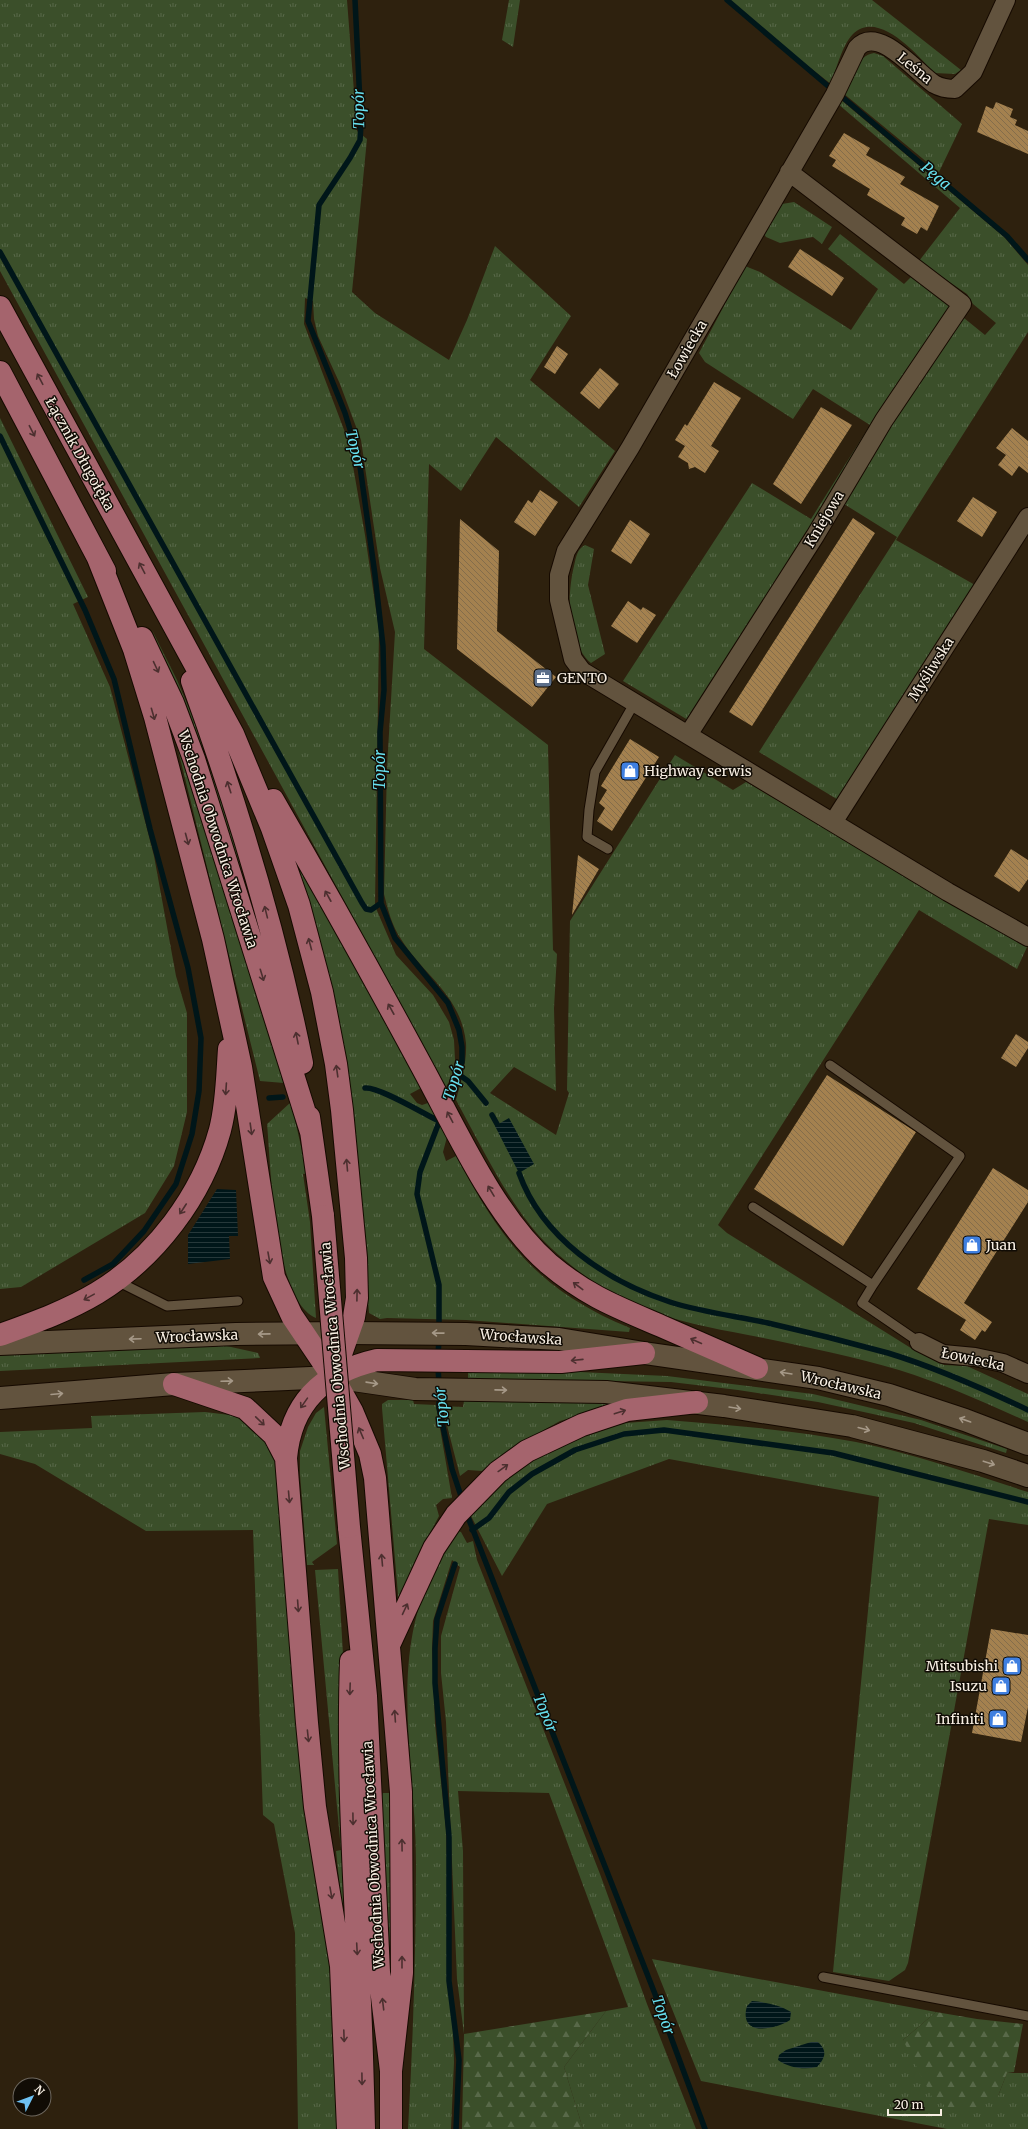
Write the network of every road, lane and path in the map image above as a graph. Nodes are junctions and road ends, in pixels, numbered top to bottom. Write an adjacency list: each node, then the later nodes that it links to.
1 (1006, 0): 2 (street, Leśna)
2 (870, 40): 3 (street, Łowiecka)
3 (789, 172): 9 (street, Łowiecka); 11 (street, Kniejowa)
4 (0, 307): 8 (main road, Łącznik Długołęka, one-way to 4)
5 (0, 372): 7 (main road, one-way to 7)
6 (1028, 517): 12 (street, Myśliwska)
7 (98, 558): 15 (main road, one-way to 15); 17 (main road, Wschodnia Obwodnica Wrocławia, one-way to 17)
8 (160, 602): 10 (main road); 17 (main road, Wschodnia Obwodnica Wrocławia, one-way to 8)
9 (635, 702): 11 (street); 13 (lane)
10 (232, 734): 22 (main road, one-way to 10); 28 (main road, one-way to 10)
11 (688, 735): 12 (street)
12 (834, 821): 14 (street)
13 (608, 849)
14 (1028, 937)
15 (231, 1022): 19 (main road, one-way to 19); 23 (main road, one-way to 23)
16 (830, 1065): 20 (lane)
17 (311, 1132): 37 (main road, Wschodnia Obwodnica Wrocławia, bridge)
18 (753, 1207): 20 (lane)
19 (116, 1280): 21 (lane); 24 (main road, one-way to 24)
20 (873, 1285): 25 (lane)
21 (238, 1300)
22 (348, 1333): 23 (main road, Wrocławska); 27 (main road, Wrocławska, one-way to 22); 30 (main road)
23 (303, 1334): 26 (main road, Wrocławska, one-way to 26); 30 (main road)
24 (0, 1335)
25 (919, 1342): 29 (street, Łowiecka)
26 (0, 1344)
27 (644, 1353): 28 (main road, Wrocławska); 30 (main road, one-way to 30)
28 (757, 1368): 34 (main road, Wrocławska, one-way to 28)
29 (1028, 1374)
30 (333, 1377): 31 (main road, one-way to 30); 33 (main road, one-way to 33); 35 (main road, one-way to 35); 38 (main road, one-way to 30)
31 (174, 1384): 32 (main road, one-way to 31); 35 (main road, one-way to 35)
32 (0, 1398)
33 (697, 1402): 36 (main road, one-way to 36); 38 (main road, one-way to 33)
34 (1028, 1444)
35 (286, 1458): 42 (main road, one-way to 42)
36 (1028, 1476)
37 (354, 1580): 41 (main road, Wschodnia Obwodnica Wrocławia, one-way to 37); 43 (main road, Wschodnia Obwodnica Wrocławia, one-way to 43)
38 (389, 1644): 41 (main road, one-way to 38)
39 (823, 1977): 40 (lane)
40 (1028, 2016)
41 (391, 2071): 44 (main road, Wschodnia Obwodnica Wrocławia)
42 (348, 2129)
43 (364, 2129)
44 (391, 2129)

